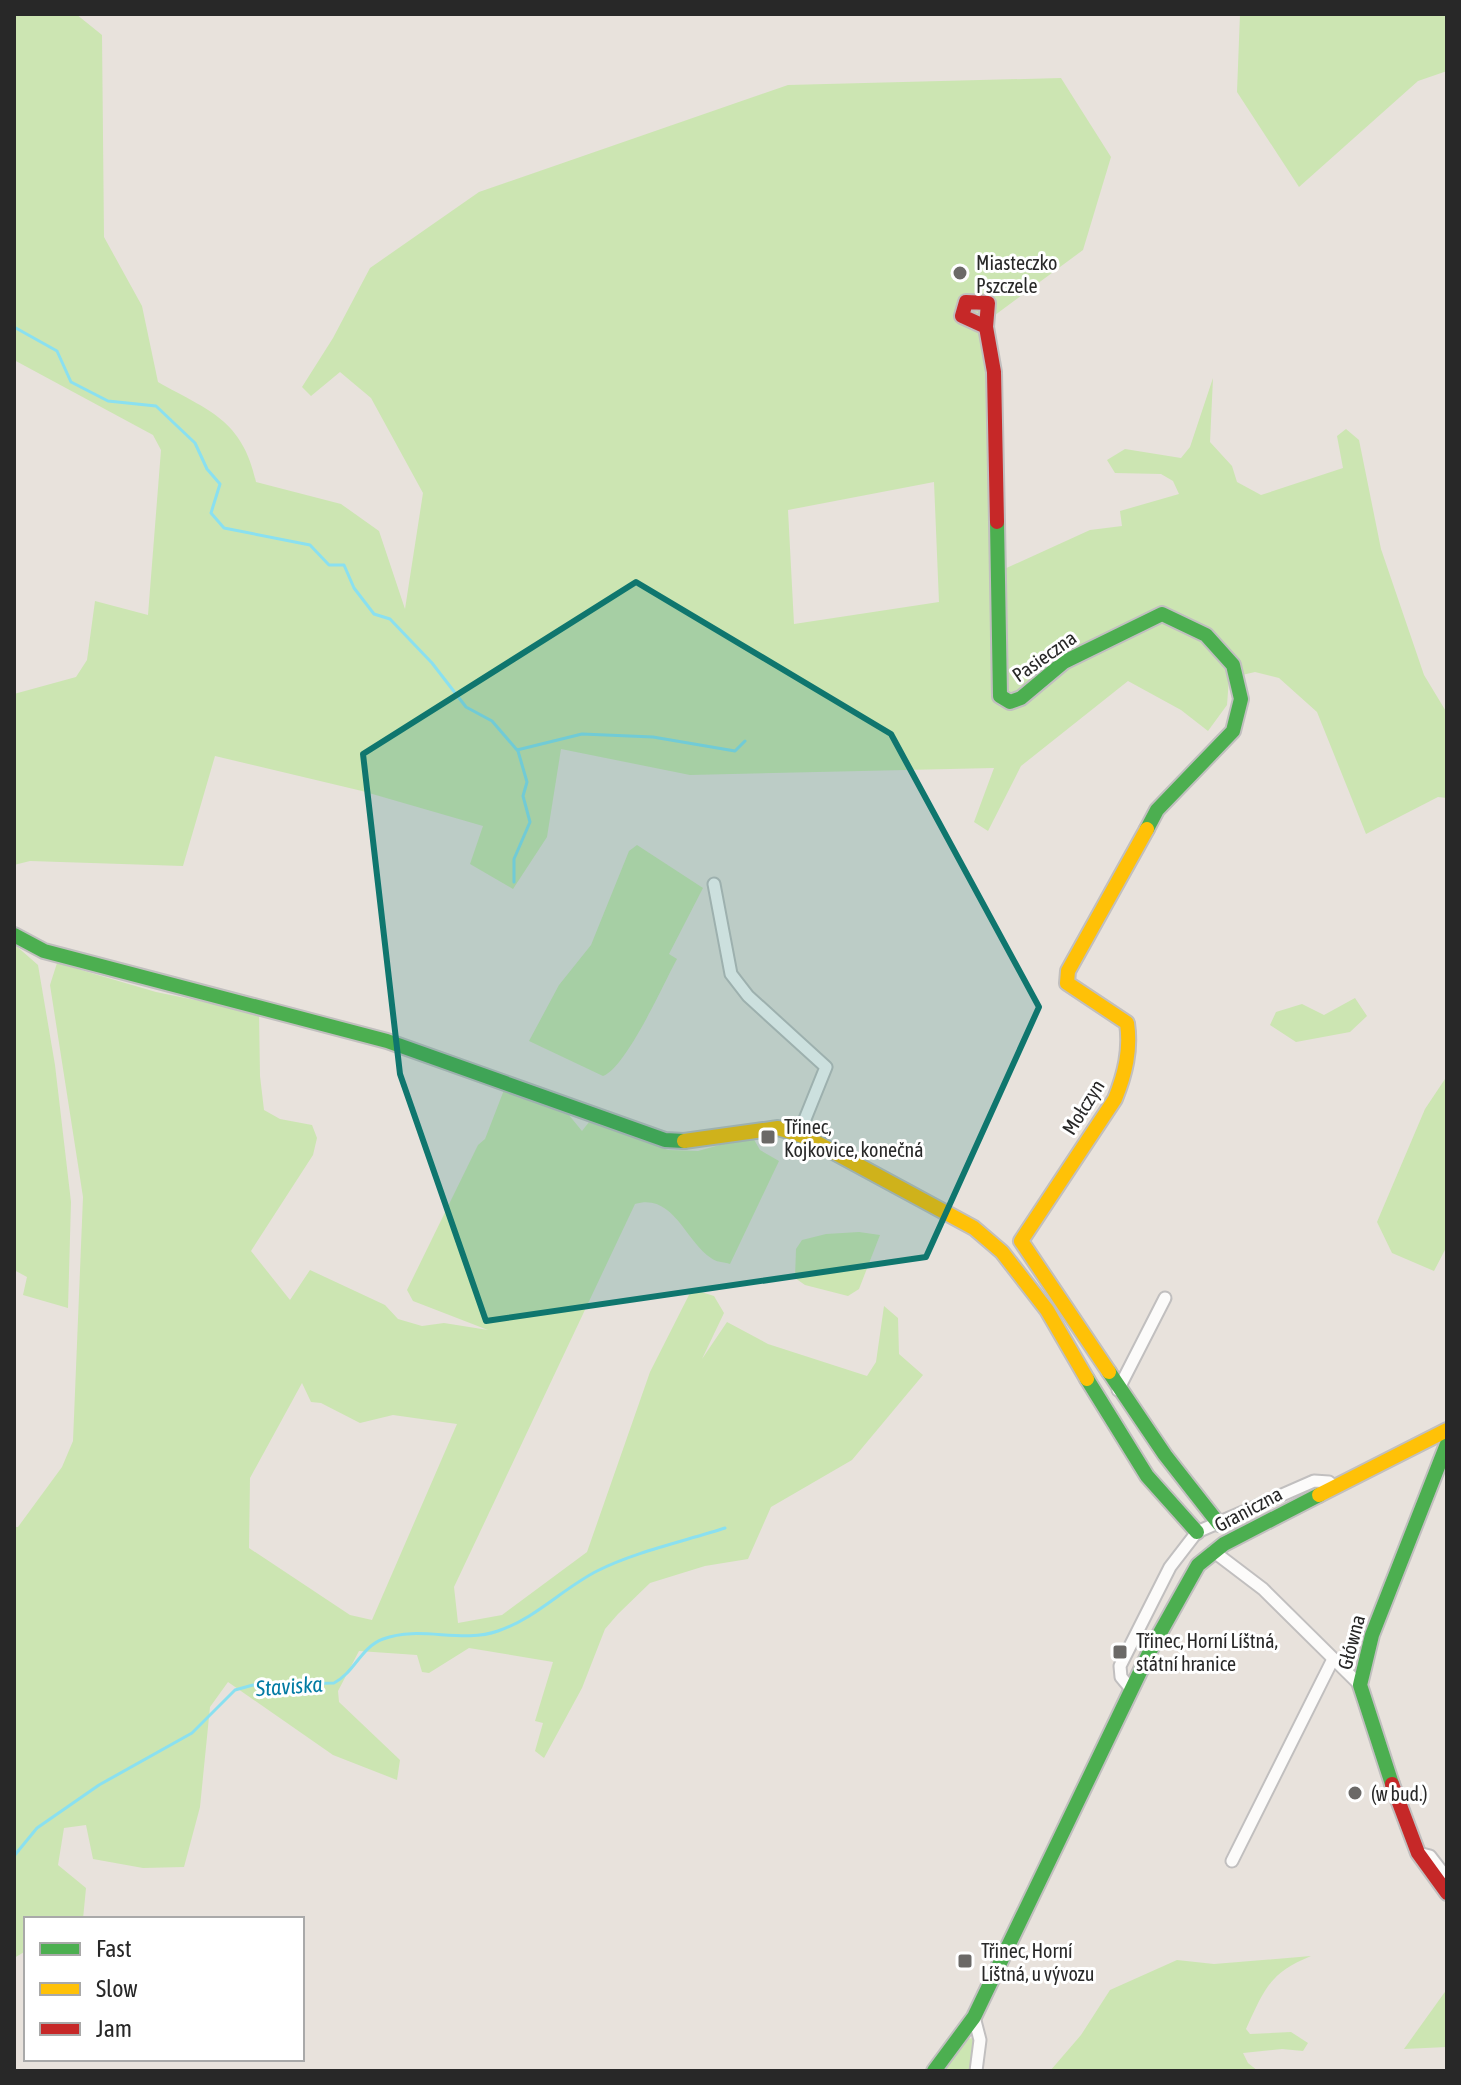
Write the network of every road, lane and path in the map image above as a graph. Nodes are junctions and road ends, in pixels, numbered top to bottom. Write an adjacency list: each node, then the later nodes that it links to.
1 (986, 327): 2 (street, Pasieczna)
2 (1157, 810): 7 (street, Mołczyn)
3 (714, 884): 5 (street)
4 (14, 935): 5 (street)
5 (799, 1134): 12 (street)
6 (1165, 1298): 7 (street)
7 (1118, 1390): 11 (street, Mołczyn)
8 (1447, 1430): 10 (street, Graniczna)
9 (1447, 1444): 17 (street, Główna)
10 (1334, 1486): 11 (street); 13 (street, Graniczna)
11 (1219, 1524): 12 (street)
12 (1197, 1532): 14 (street)
13 (1213, 1551): 15 (street); 16 (street, Graniczna)
14 (1161, 1586): 15 (street); 18 (street)
15 (1180, 1596): 18 (street)
16 (1333, 1659): 17 (street, Graniczna); 20 (street)
17 (1360, 1685): 19 (street, Główna)
18 (1131, 1689): 23 (street)
19 (1418, 1853): 21 (street); 22 (street, Główna)
20 (1232, 1861)
21 (1447, 1878)
22 (1447, 1893)
23 (974, 2017): 24 (street); 25 (street)
24 (934, 2071)
25 (976, 2071)

